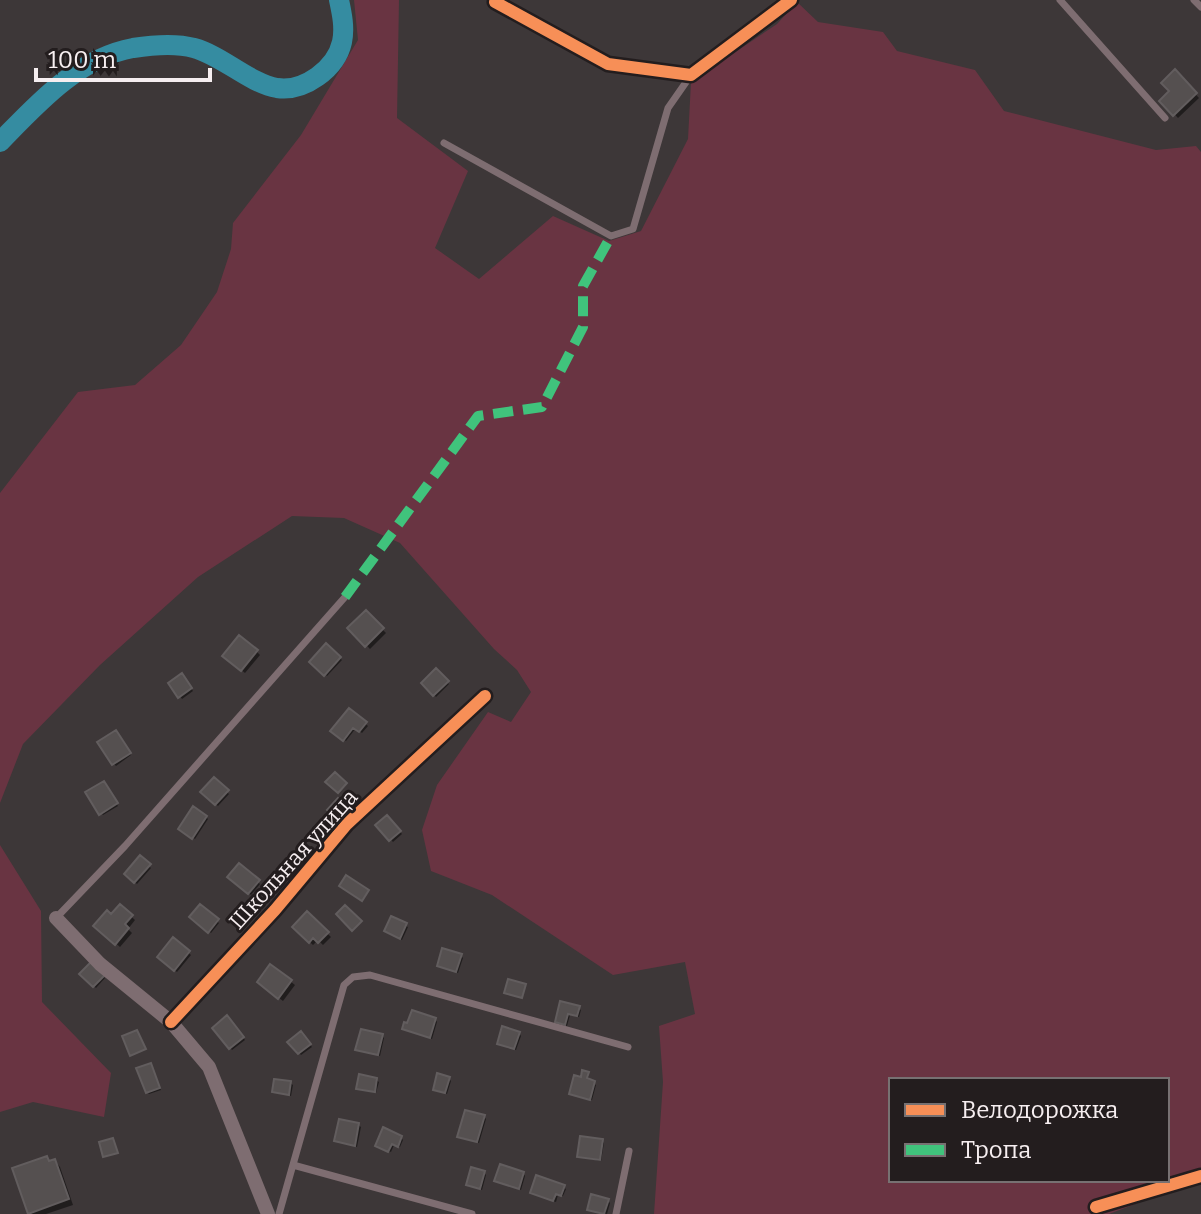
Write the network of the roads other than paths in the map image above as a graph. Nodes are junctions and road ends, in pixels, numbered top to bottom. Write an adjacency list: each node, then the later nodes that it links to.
1 (791, 0): 6 (street)
2 (1060, 0): 7 (lane)
3 (1194, 0): 5 (lane)
4 (495, 2): 6 (street)
5 (1201, 7)
6 (691, 75): 8 (lane)
7 (1165, 118)
8 (444, 143)
9 (345, 597): 11 (lane)
10 (485, 696): 12 (street, Школьная улица)
11 (56, 918): 12 (street)
12 (171, 1022): 18 (street)
13 (628, 1047): 15 (lane)
14 (629, 1151): 21 (lane)
15 (293, 1165): 19 (lane); 20 (lane)
16 (1201, 1176): 17 (street)
17 (1096, 1207)
18 (268, 1214)
19 (279, 1214)
20 (472, 1214)
21 (616, 1214)

